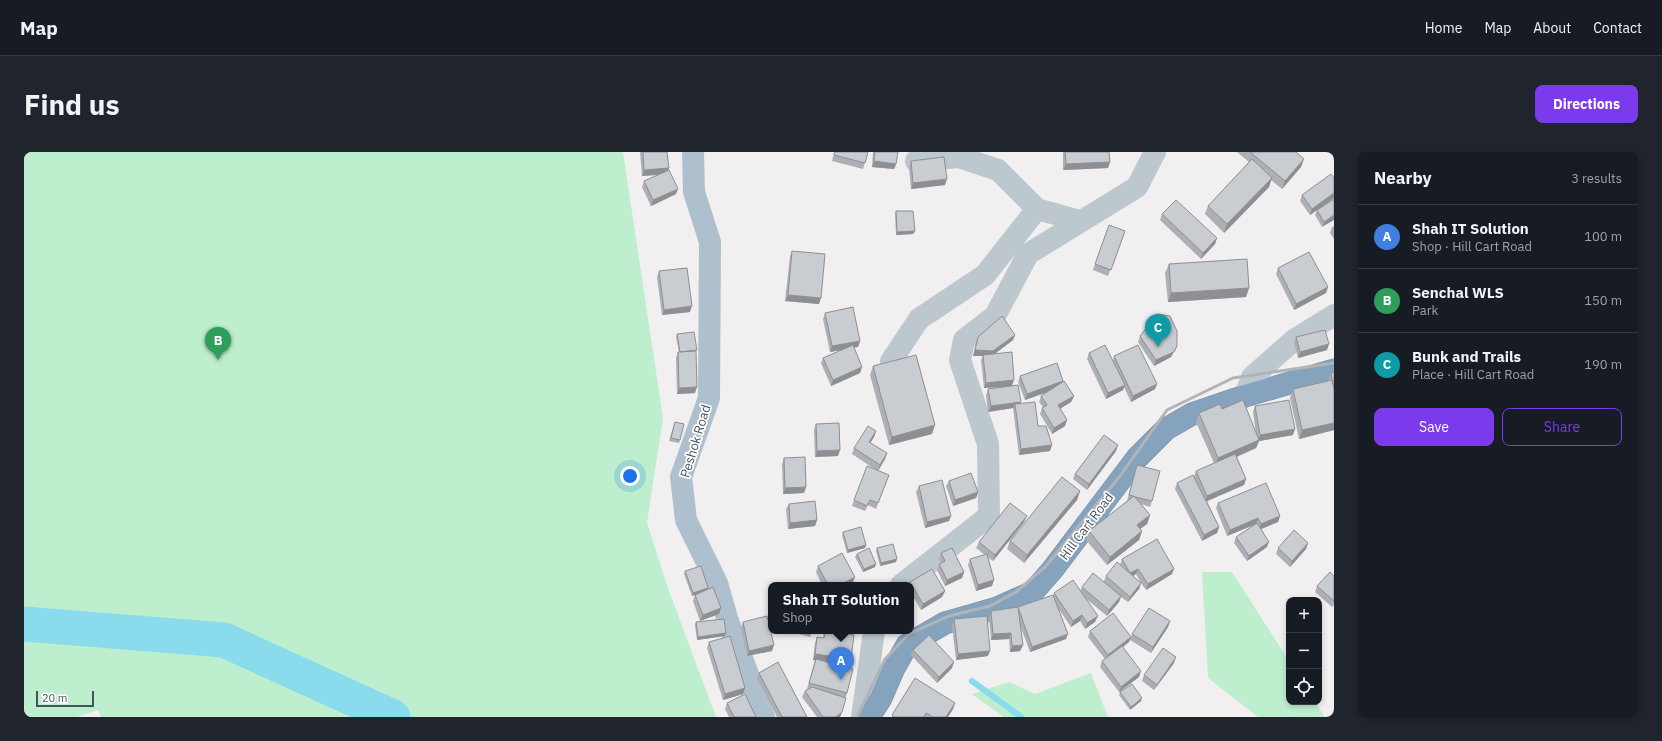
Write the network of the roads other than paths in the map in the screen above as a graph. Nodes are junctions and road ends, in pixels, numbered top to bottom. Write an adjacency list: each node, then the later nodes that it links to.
1 (693, 152): 12 (main road, Peshok Road)
2 (1155, 152): 5 (street)
3 (916, 161): 4 (street)
4 (1037, 209): 5 (street); 7 (street)
5 (1080, 221): 10 (street)
6 (1334, 315): 9 (street)
7 (891, 361)
8 (1334, 370): 9 (highway, Hill Cart Road)
9 (1245, 396): 14 (highway, Hill Cart Road)
10 (905, 582)
11 (874, 634): 13 (street)
12 (764, 717)
13 (862, 717)
14 (869, 717)

